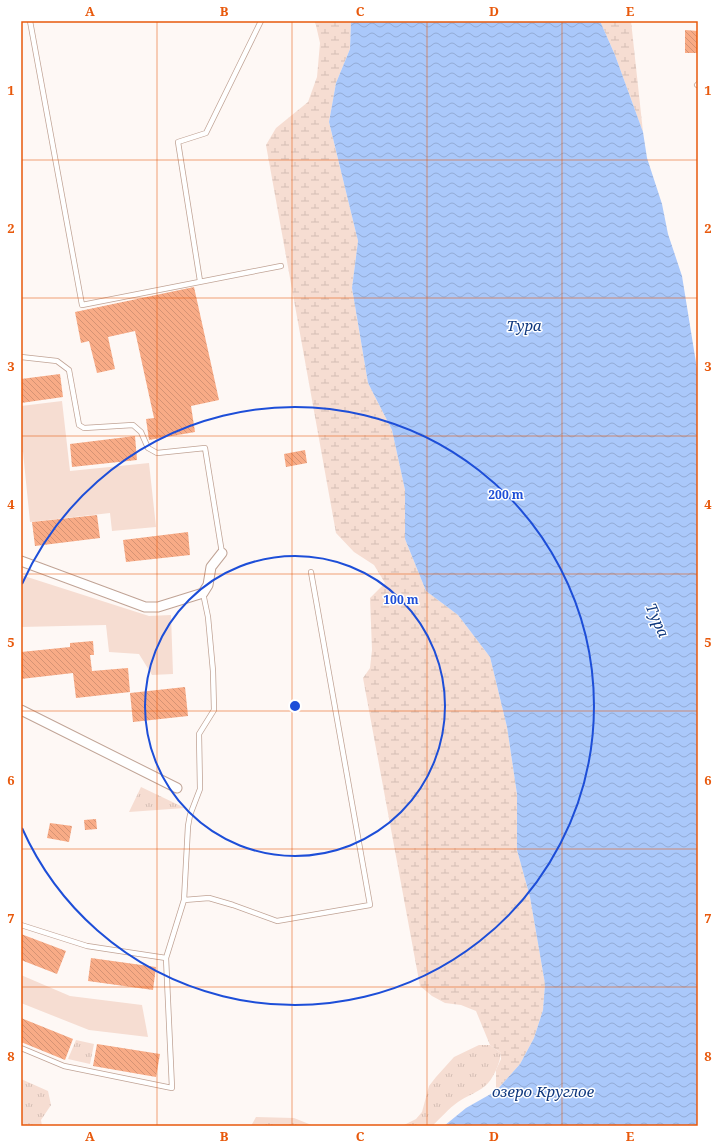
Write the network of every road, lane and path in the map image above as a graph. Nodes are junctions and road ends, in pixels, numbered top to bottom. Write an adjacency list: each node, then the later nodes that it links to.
1 (30, 21): 4 (lane)
2 (261, 21): 4 (lane)
3 (281, 266): 4 (lane)
4 (200, 281)
5 (21, 357): 6 (lane)
6 (222, 553): 9 (street)
7 (21, 561): 9 (street)
8 (311, 572): 12 (lane)
9 (203, 593): 12 (lane)
10 (21, 710): 11 (street)
11 (177, 788)
12 (184, 900): 14 (lane)
13 (21, 925): 14 (lane)
14 (166, 958): 15 (lane)
15 (21, 1048)

